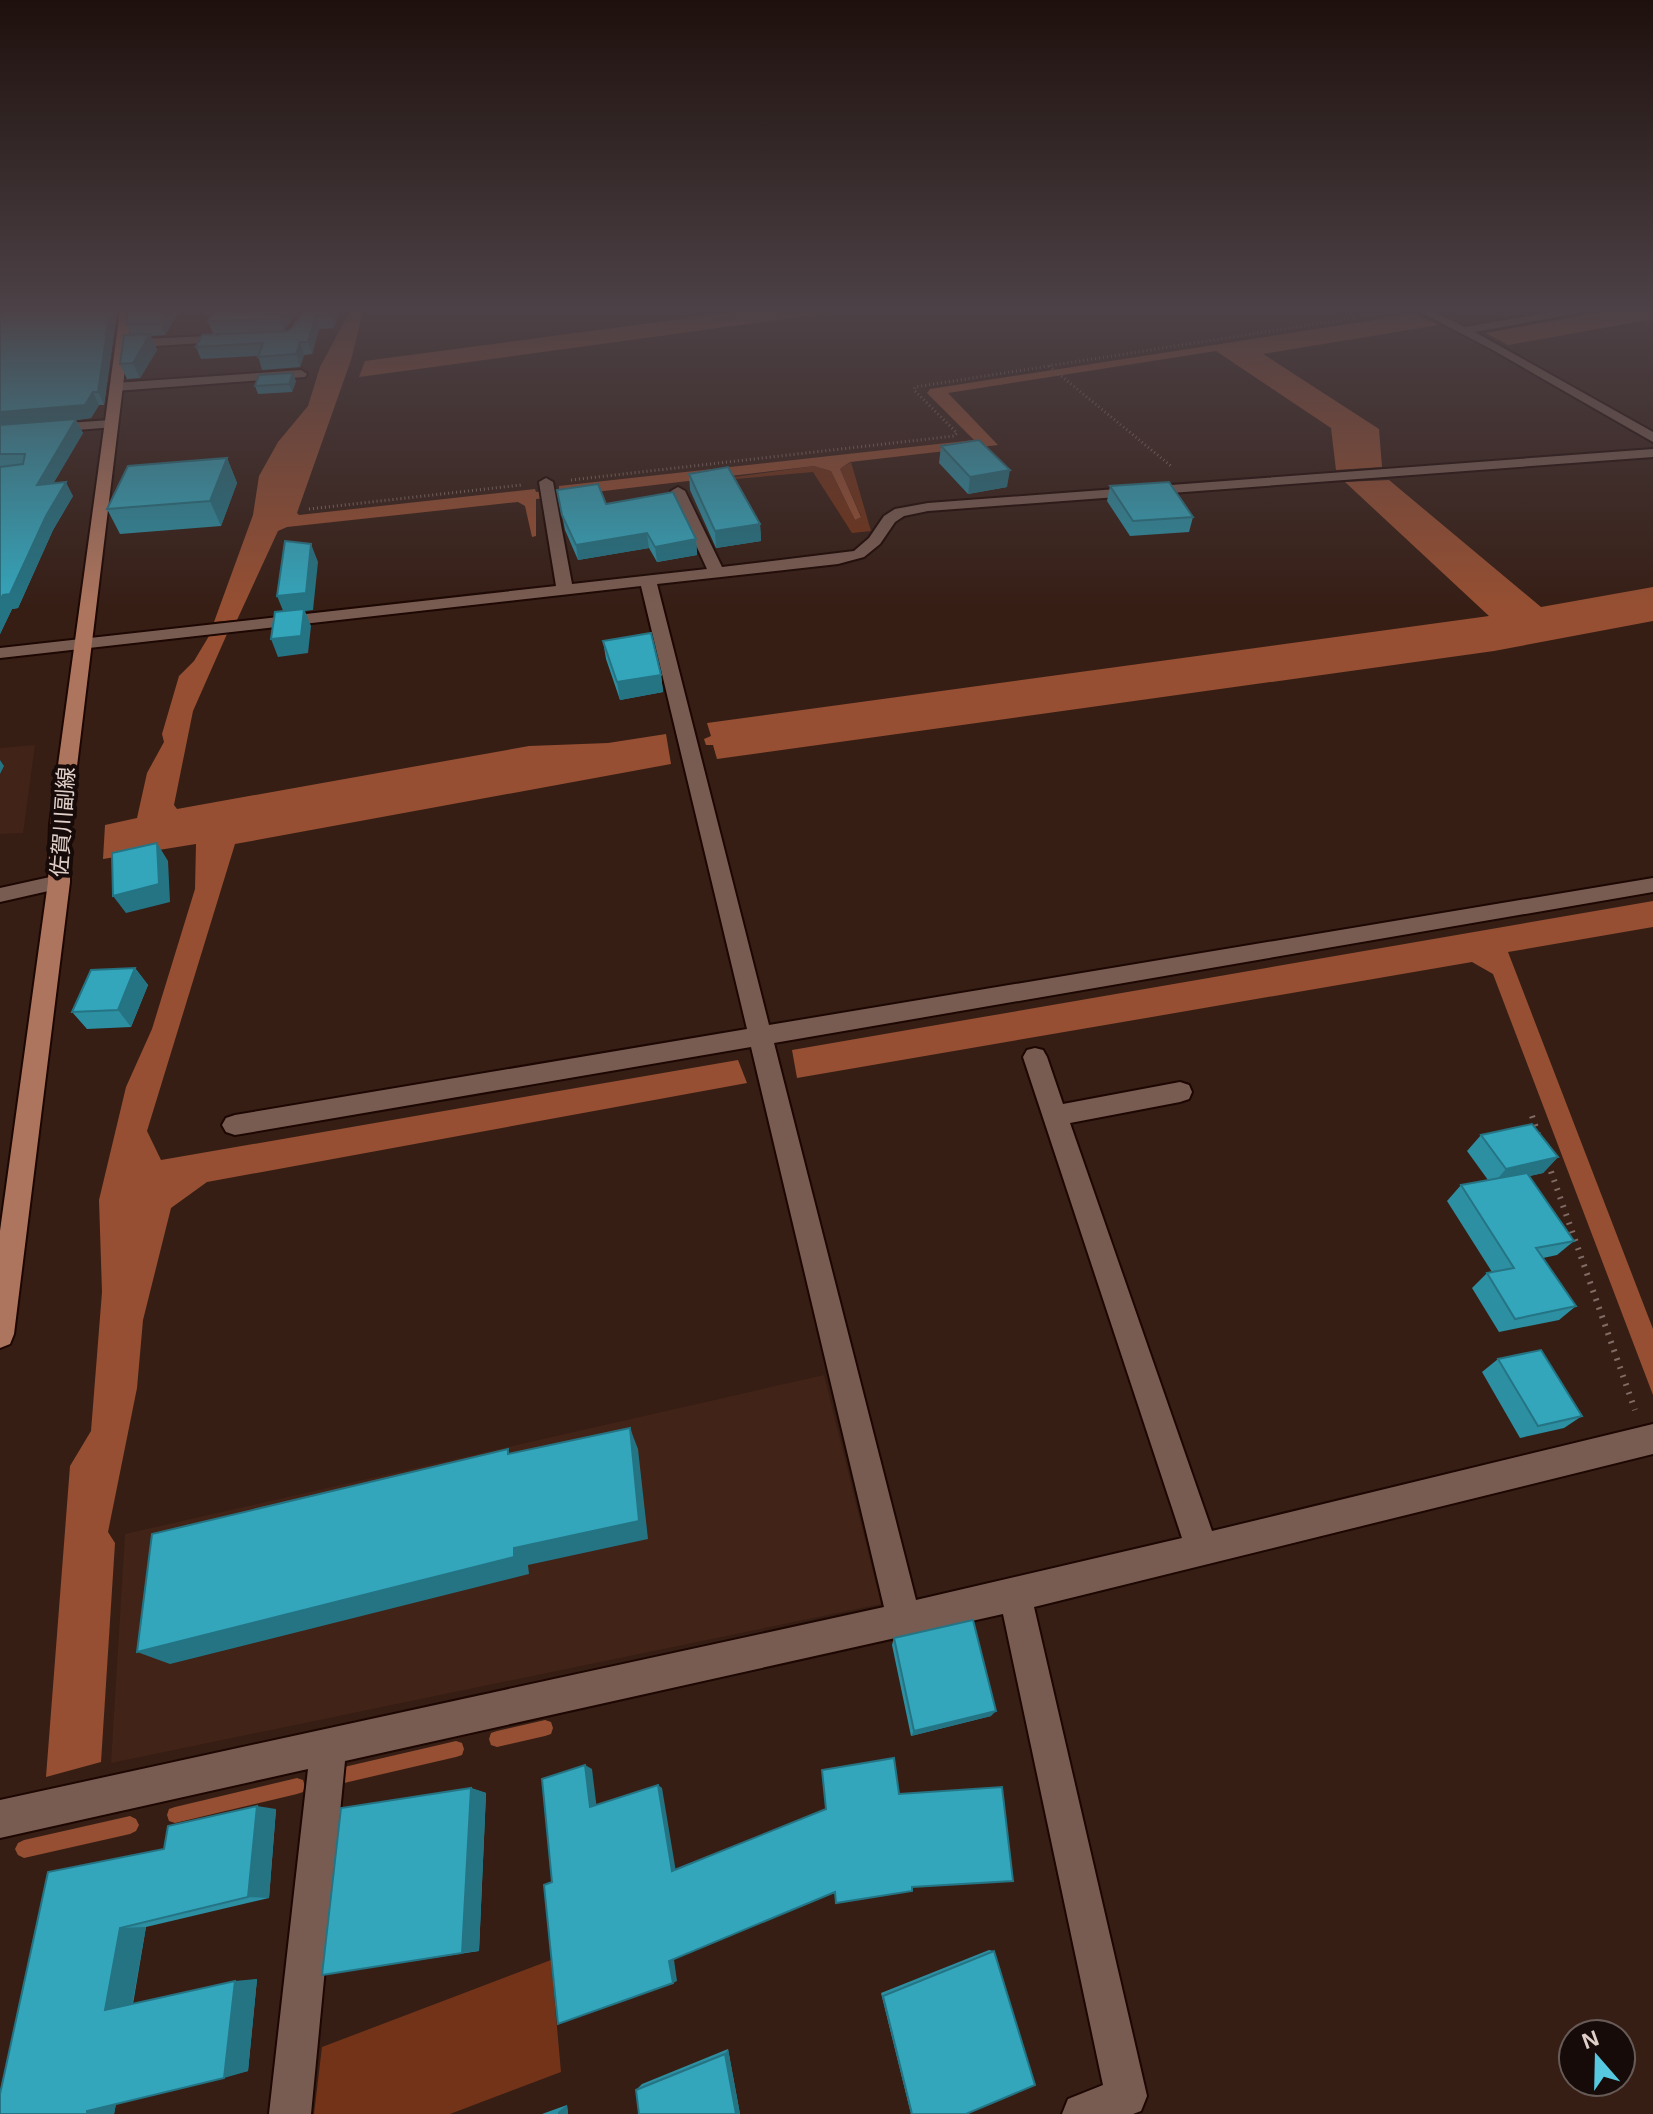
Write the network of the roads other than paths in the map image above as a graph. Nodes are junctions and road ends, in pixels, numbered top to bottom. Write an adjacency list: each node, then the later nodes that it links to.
1 (112, 410): 3 (main road, 佐賀川副線)
2 (1604, 410): 5 (street)
3 (110, 424): 4 (street); 12 (main road, 佐賀川副線)
4 (0, 432)
5 (1653, 438)
6 (1653, 453): 9 (street)
7 (548, 490): 11 (street)
8 (678, 491): 9 (street)
9 (717, 573): 10 (street)
10 (648, 581): 11 (street); 17 (street)
11 (565, 591): 12 (street)
12 (83, 645): 13 (street); 14 (main road, 佐賀川副線)
13 (0, 653)
14 (59, 882): 16 (street); 22 (main road, 佐賀川副線)
15 (1653, 885): 17 (street)
16 (0, 895)
17 (761, 1039): 21 (street); 26 (street)
18 (1035, 1057): 20 (street)
19 (1180, 1092): 20 (street)
20 (1055, 1116): 24 (street)
21 (235, 1125)
22 (0, 1334)
23 (1649, 1440): 24 (street)
24 (1202, 1549): 25 (street)
25 (1015, 1595): 26 (street); 30 (street)
26 (904, 1619): 27 (street)
27 (329, 1746): 28 (street); 29 (street)
28 (0, 1819)
29 (290, 2114)
30 (1083, 2114)

